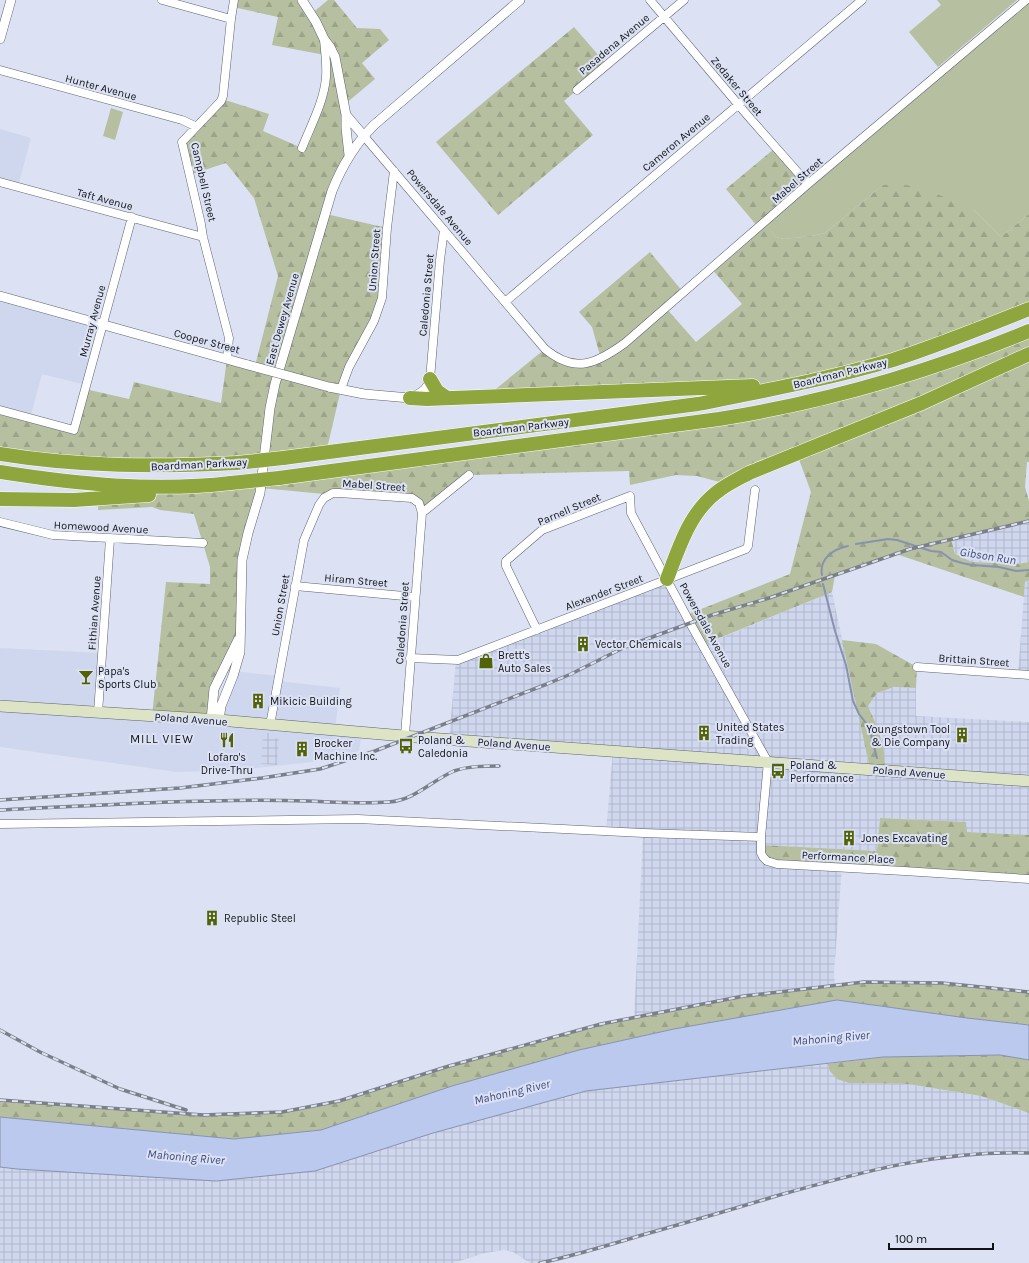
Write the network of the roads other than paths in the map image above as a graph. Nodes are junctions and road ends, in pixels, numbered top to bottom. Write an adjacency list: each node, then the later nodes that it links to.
1 (11, 0): 12 (street)
2 (162, 0): 11 (street)
3 (234, 0): 11 (street, Campbell Street)
4 (302, 0): 13 (street, Powersdale Avenue)
5 (520, 0): 19 (street, East Dewey Avenue)
6 (650, 0): 10 (street, Zedaker Street)
7 (684, 0): 10 (street, Pasadena Avenue)
8 (862, 0): 16 (street, Cameron Avenue)
9 (1026, 0): 24 (street, Mabel Street)
10 (664, 17): 15 (street, Pasadena Avenue); 16 (street, Zedaker Street)
11 (231, 19): 18 (street, Campbell Street)
12 (0, 39)
13 (324, 39): 17 (street, Powersdale Avenue); 20 (street)
14 (0, 70): 18 (street, Hunter Avenue)
15 (577, 90)
16 (738, 104): 24 (street, Zedaker Street); 29 (street, Cameron Avenue)
17 (346, 115): 19 (street, Powersdale Avenue); 21 (street)
18 (195, 126): 27 (street, Campbell Street)
19 (363, 136): 21 (street, East Dewey Avenue); 22 (street, Powersdale Avenue)
20 (302, 148)
21 (349, 155): 58 (street, East Dewey Avenue)
22 (394, 171): 26 (street, Powersdale Avenue); 38 (street, Union Street)
23 (0, 182): 25 (street, Taft Avenue)
24 (808, 184): 35 (street, Mabel Street)
25 (132, 217): 27 (street, Taft Avenue); 31 (street, Murray Avenue)
26 (444, 230): 29 (street, Powersdale Avenue); 36 (street, Caledonia Street)
27 (203, 237): 34 (street, Campbell Street)
28 (0, 296): 31 (street, Cooper Street)
29 (504, 302): 35 (street, Powersdale Avenue)
30 (1029, 309): 37 (highway, Boardman Parkway)
31 (102, 324): 34 (street, Cooper Street); 41 (street, Murray Avenue)
32 (1029, 331): 45 (highway, Boardman Parkway, bridge)
33 (1029, 354): 54 (highway)
34 (227, 359): 38 (street, Cooper Street, bridge)
35 (576, 364)
36 (430, 379): 39 (street); 40 (highway)
37 (810, 381): 40 (highway); 42 (highway, Boardman Parkway, bridge)
38 (341, 390): 39 (street, Cooper Street)
39 (410, 398): 40 (highway)
40 (447, 398)
41 (0, 410)
42 (0, 454)
43 (0, 472): 45 (highway, Boardman Parkway)
44 (469, 475): 50 (street)
45 (224, 484): 49 (highway)
46 (755, 490): 54 (street, Alexander Street)
47 (328, 495): 50 (street, Mabel Street); 55 (street, Union Street)
48 (630, 496): 54 (street, Powersdale Avenue); 57 (street, Parnell Street)
49 (0, 499)
50 (422, 513): 56 (street, Caledonia Street)
51 (0, 522): 52 (street, Homewood Avenue)
52 (110, 539): 53 (street, Homewood Avenue); 63 (street, Fithian Avenue)
53 (203, 543)
54 (667, 579): 57 (street, Alexander Street); 67 (street, Powersdale Avenue)
55 (295, 586): 56 (street, Hiram Street); 65 (street, Union Street)
56 (415, 596): 59 (street, Caledonia Street)
57 (537, 630): 59 (street, Alexander Street)
58 (240, 635): 64 (street, East Dewey Avenue); 64 (street)
59 (410, 658): 66 (street, Caledonia Street)
60 (917, 668): 61 (street, Brittain Street)
61 (1029, 675)
62 (0, 706): 63 (main road, Poland Avenue)
63 (98, 713): 64 (main road, Poland Avenue)
64 (215, 720): 65 (main road, Poland Avenue)
65 (270, 725): 66 (main road, Poland Avenue)
66 (405, 735): 67 (main road, Poland Avenue)
67 (768, 762): 68 (main road, Poland Avenue); 70 (street, Performance Place)
68 (1029, 781)
69 (0, 824): 70 (street)
70 (761, 837): 71 (street, Performance Place)
71 (1029, 879)

